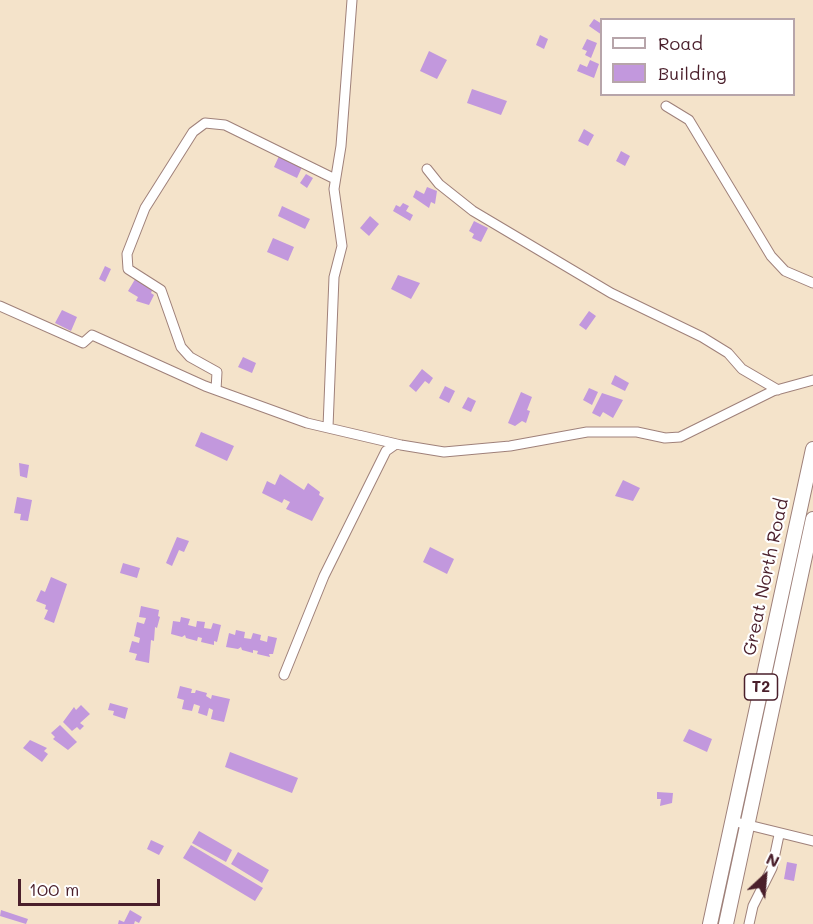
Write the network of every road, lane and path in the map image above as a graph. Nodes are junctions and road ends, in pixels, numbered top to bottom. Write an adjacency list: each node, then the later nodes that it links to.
1 (351, 0): 4 (street)
2 (666, 106): 5 (street)
3 (427, 169): 9 (street)
4 (335, 179): 8 (street); 10 (street)
5 (813, 283)
6 (0, 306): 8 (street)
7 (813, 380): 9 (street)
8 (216, 390): 10 (street)
9 (778, 390): 11 (street)
10 (328, 427): 11 (street)
11 (396, 444): 14 (street)
12 (813, 449): 15 (highway, Great North Road / T2)
13 (813, 519): 16 (highway, Great North Road / T2)
14 (284, 675)
15 (732, 821): 16 (street); 19 (highway, Great North Road / T2)
16 (747, 826): 17 (street); 20 (highway, Great North Road / T2)
17 (778, 835): 18 (street); 21 (street)
18 (813, 841)
19 (710, 924)
20 (726, 924)
21 (749, 924)

